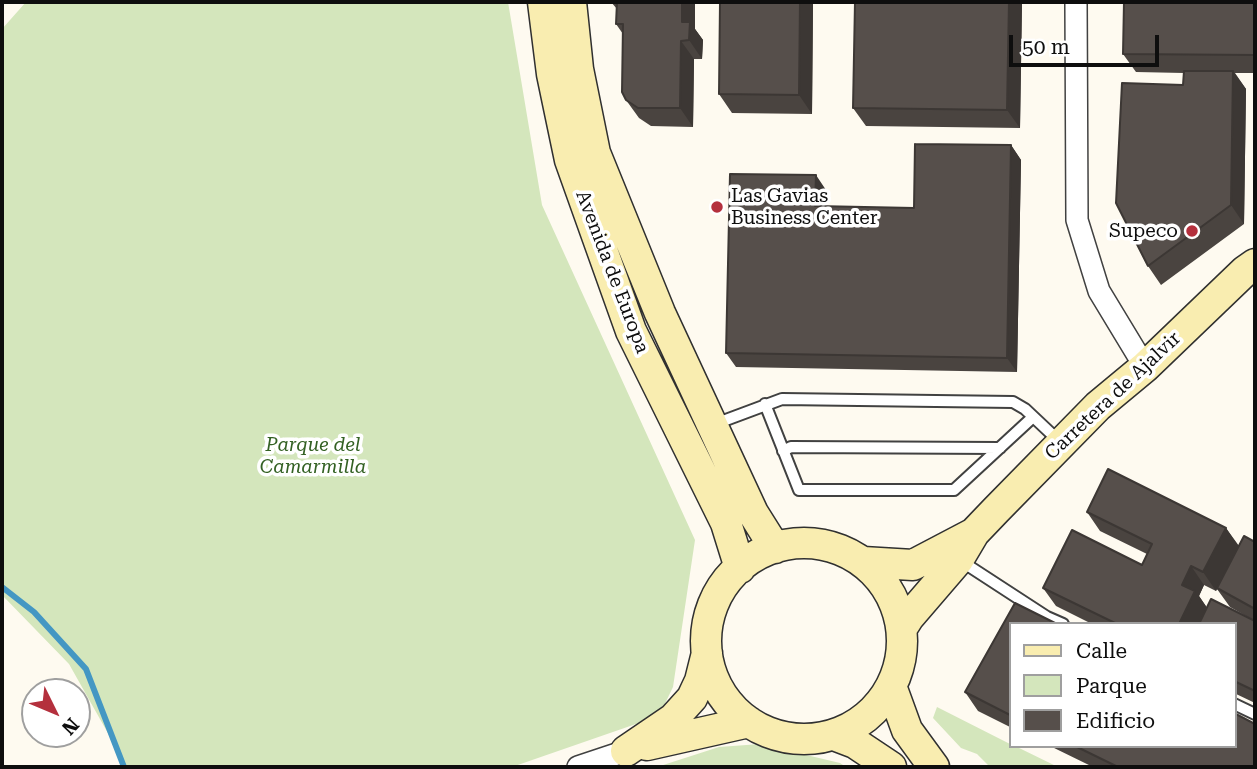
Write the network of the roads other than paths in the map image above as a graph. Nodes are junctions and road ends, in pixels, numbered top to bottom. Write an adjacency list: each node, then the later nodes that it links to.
1 (543, 2): 16 (street, Avenida de Europa)
2 (571, 2): 8 (street, Avenida de Europa)
3 (1076, 2): 5 (street)
4 (1255, 264): 5 (street, Carretera de Ajalvir)
5 (1145, 367): 9 (street, Carretera de Ajalvir)
6 (765, 404): 7 (lane); 8 (lane); 11 (lane)
7 (1033, 417): 9 (lane); 10 (lane)
8 (712, 425): 13 (street, Avenida de Europa)
9 (1061, 444): 12 (street, Carretera de Ajalvir)
10 (1000, 448): 11 (lane); 11 (lane)
11 (783, 451)
12 (974, 533): 14 (street, Carretera de Ajalvir); 15 (street, Carretera de Ajalvir)
13 (775, 548): 15 (street); 16 (street)
14 (958, 560): 17 (lane); 18 (street, Carretera de Ajalvir)
15 (863, 562): 18 (street)
16 (740, 568): 19 (street)
17 (1058, 622)
18 (902, 628): 20 (street)
19 (707, 653): 23 (street); 25 (street)
20 (891, 686): 24 (street); 28 (street)
21 (1236, 705): 22 (lane)
22 (1255, 714)
23 (749, 722): 24 (street); 25 (street)
24 (834, 735): 27 (street)
25 (626, 751): 26 (street)
26 (579, 767)
27 (891, 767)
28 (934, 767)

